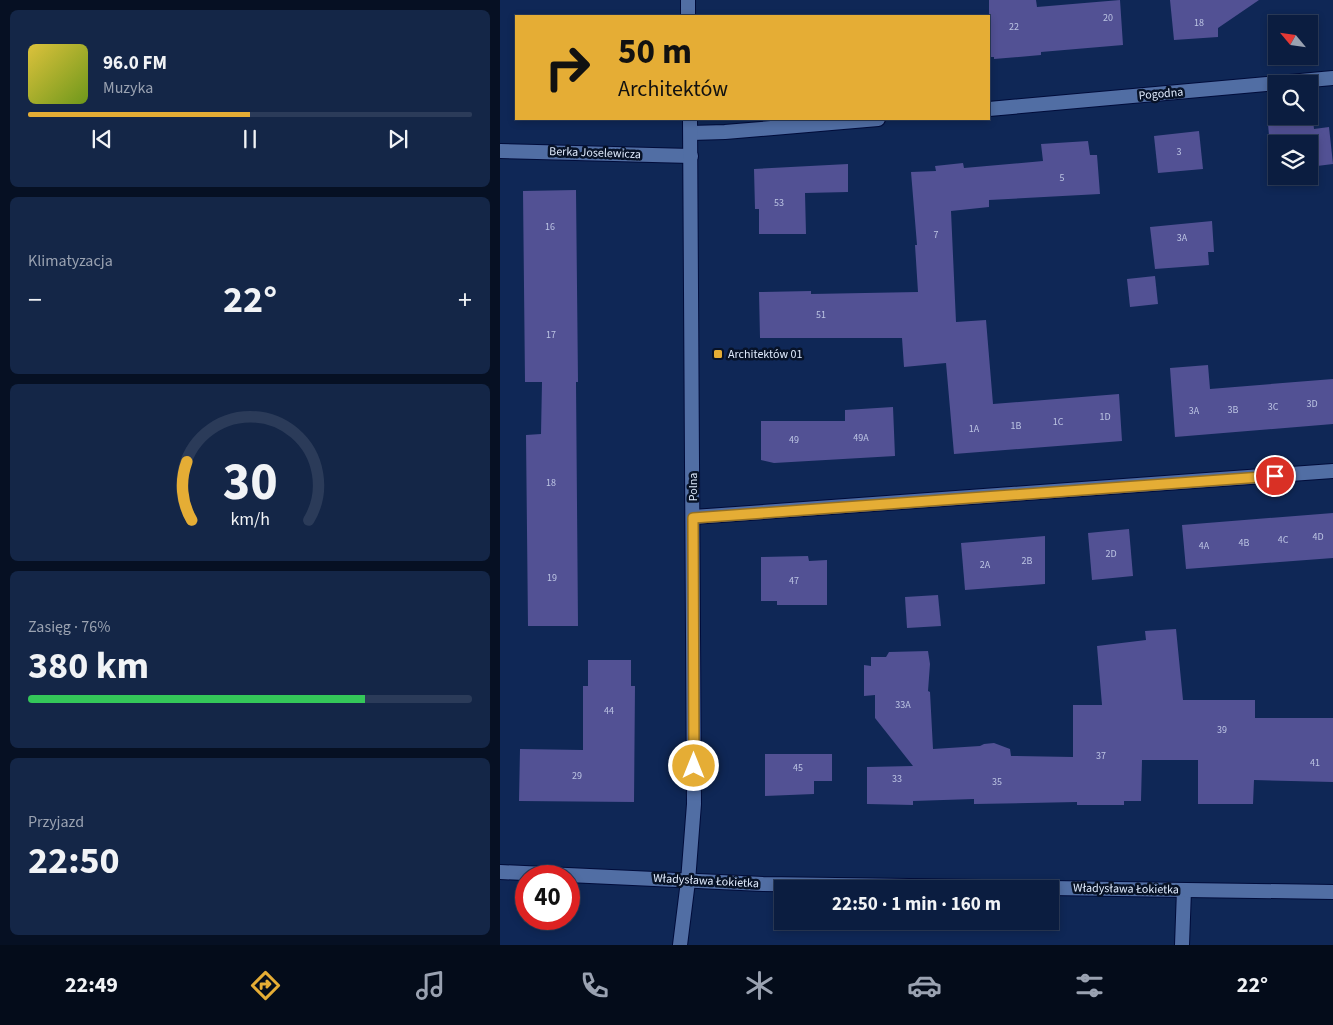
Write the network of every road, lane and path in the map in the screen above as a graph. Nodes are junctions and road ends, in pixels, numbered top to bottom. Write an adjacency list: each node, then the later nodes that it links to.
1 (688, 0): 2 (street)
2 (688, 15)
3 (1333, 78): 4 (street, Pogodna)
4 (990, 109)
5 (690, 120): 7 (street, Polna)
6 (866, 120): 7 (street)
7 (691, 133): 9 (street, Polna)
8 (500, 150): 9 (street, Berka Joselewicza)
9 (691, 156): 11 (street, Polna)
10 (1333, 471): 11 (street)
11 (693, 518): 13 (street, Polna)
12 (500, 872): 13 (street, Władysława Łokietka)
13 (688, 881): 14 (street, Władysława Łokietka); 16 (street, Polna)
14 (1184, 890): 15 (street, Władysława Łokietka); 17 (street)
15 (1333, 892)
16 (680, 945)
17 (1182, 945)

